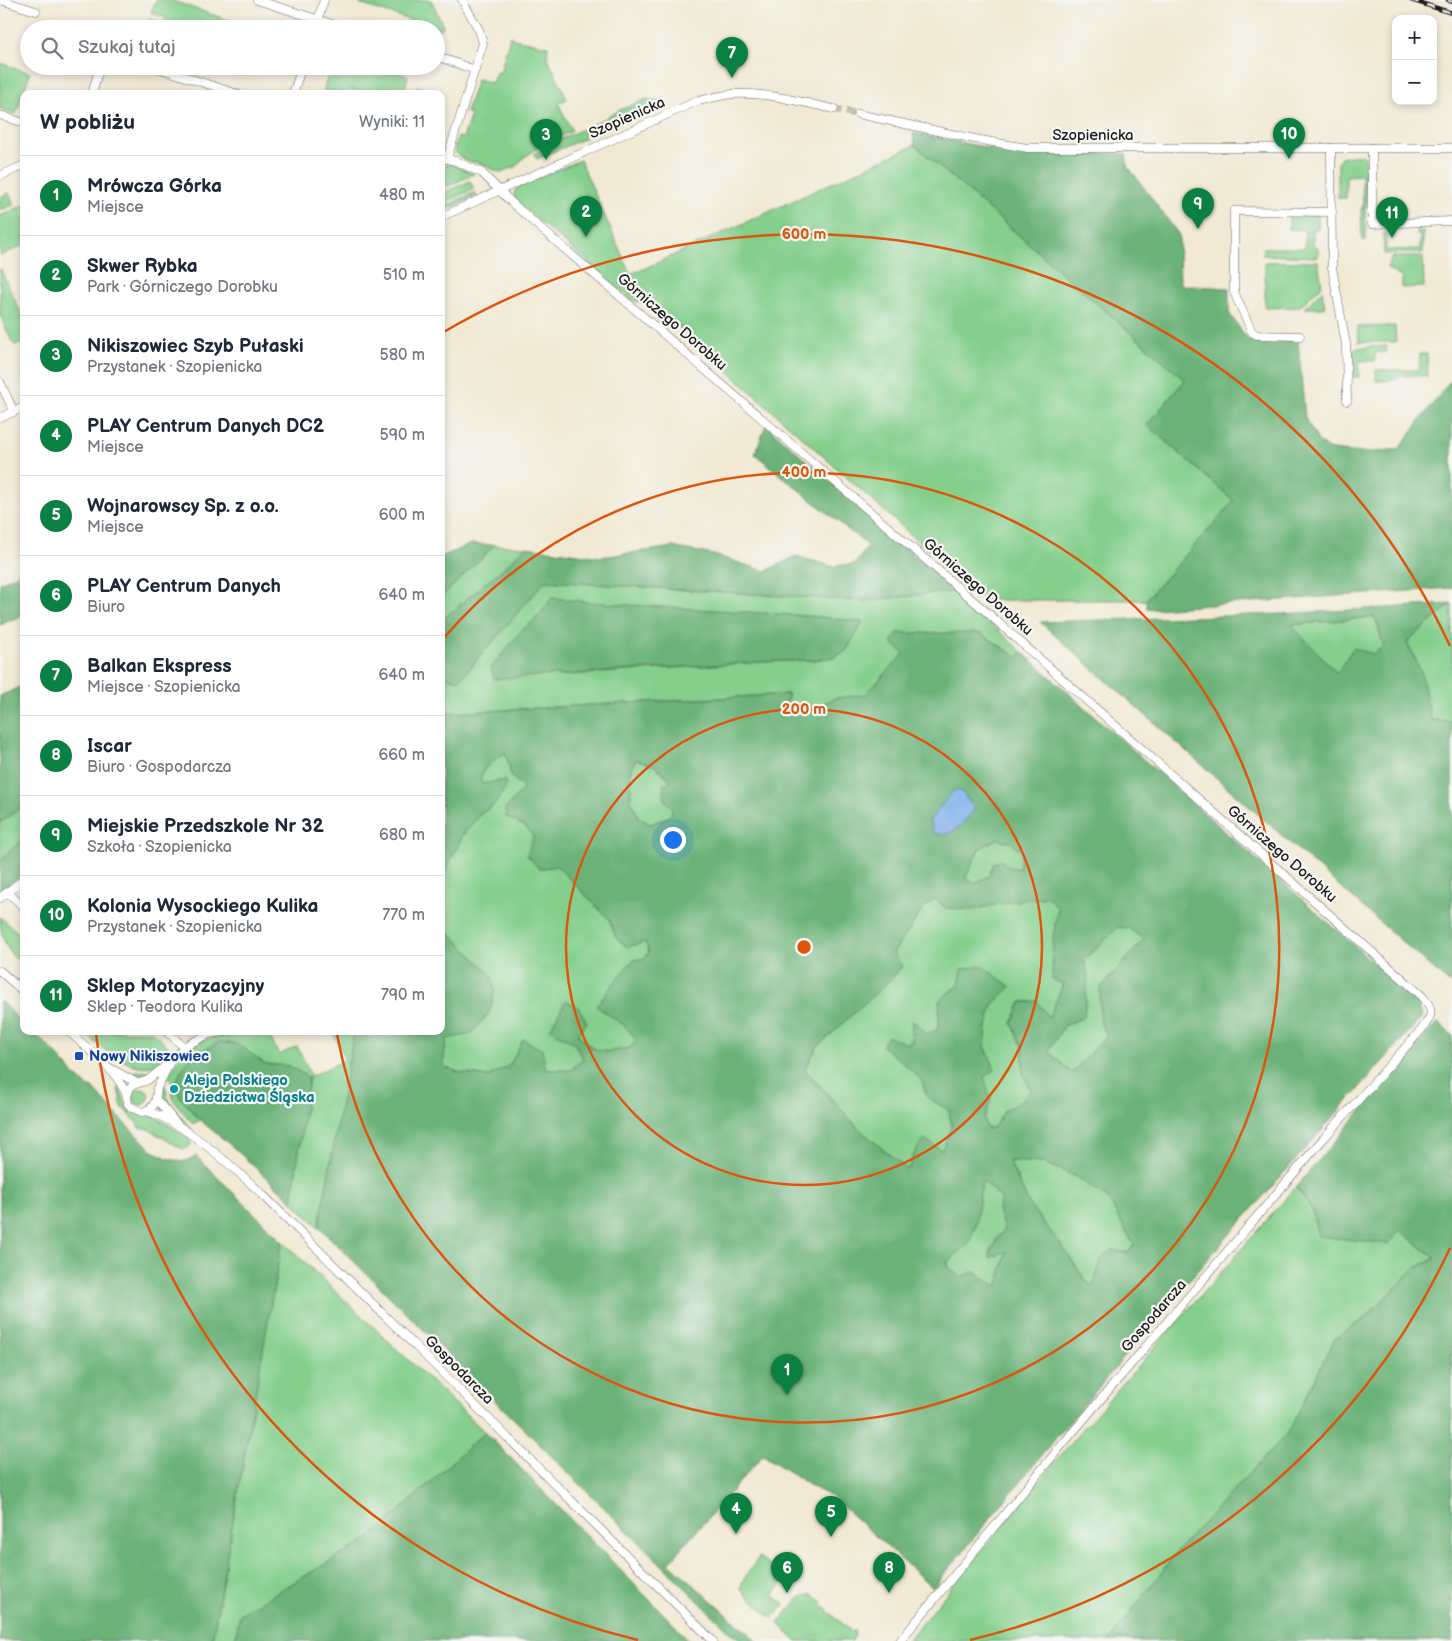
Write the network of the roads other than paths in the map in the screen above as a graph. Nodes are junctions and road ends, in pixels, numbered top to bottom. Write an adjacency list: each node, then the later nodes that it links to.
1 (0, 0): 5 (street)
2 (257, 0): 6 (street)
3 (324, 0): 6 (street)
4 (462, 0): 8 (street)
5 (36, 11)
6 (318, 20)
7 (445, 59): 8 (street)
8 (475, 70): 22 (street)
9 (97, 75): 12 (street)
10 (180, 75): 13 (street)
11 (299, 75): 14 (street)
12 (93, 90)
13 (226, 90)
14 (295, 90)
15 (834, 109): 26 (street, Szopienicka)
16 (858, 114): 19 (street, Szopienicka)
17 (0, 115): 18 (street)
18 (20, 122)
19 (1331, 148): 20 (street, Szopienicka); 27 (street)
20 (1372, 148): 21 (street, Szopienicka); 29 (street)
21 (1452, 148)
22 (445, 155)
23 (445, 158): 26 (street, Górniczego Dorobku)
24 (20, 167): 25 (street)
25 (0, 176)
26 (498, 190): 28 (street, Szopienicka); 42 (street, Górniczego Dorobku)
27 (1332, 212): 30 (street); 32 (street)
28 (445, 215)
29 (1452, 221)
30 (1300, 336)
31 (0, 382): 34 (street)
32 (1348, 401)
33 (20, 409): 34 (street)
34 (14, 412): 35 (street)
35 (0, 418)
36 (20, 882): 37 (street)
37 (7, 892): 38 (street); 39 (street)
38 (0, 898)
39 (20, 903)
40 (0, 971): 41 (street)
41 (20, 988)
42 (1432, 1012): 55 (street, Gospodarcza)
43 (72, 1035): 48 (street)
44 (170, 1035): 46 (street)
45 (207, 1035): 46 (street)
46 (184, 1047): 47 (street)
47 (170, 1062): 49 (street); 51 (street)
48 (107, 1066): 49 (street); 50 (street)
49 (139, 1083): 50 (street); 51 (street)
50 (127, 1096): 52 (street)
51 (156, 1096): 52 (street); 53 (street, Gospodarcza)
52 (146, 1111): 53 (street, Gospodarcza)
53 (179, 1126): 54 (street, Gospodarcza)
54 (713, 1641)
55 (900, 1641)

